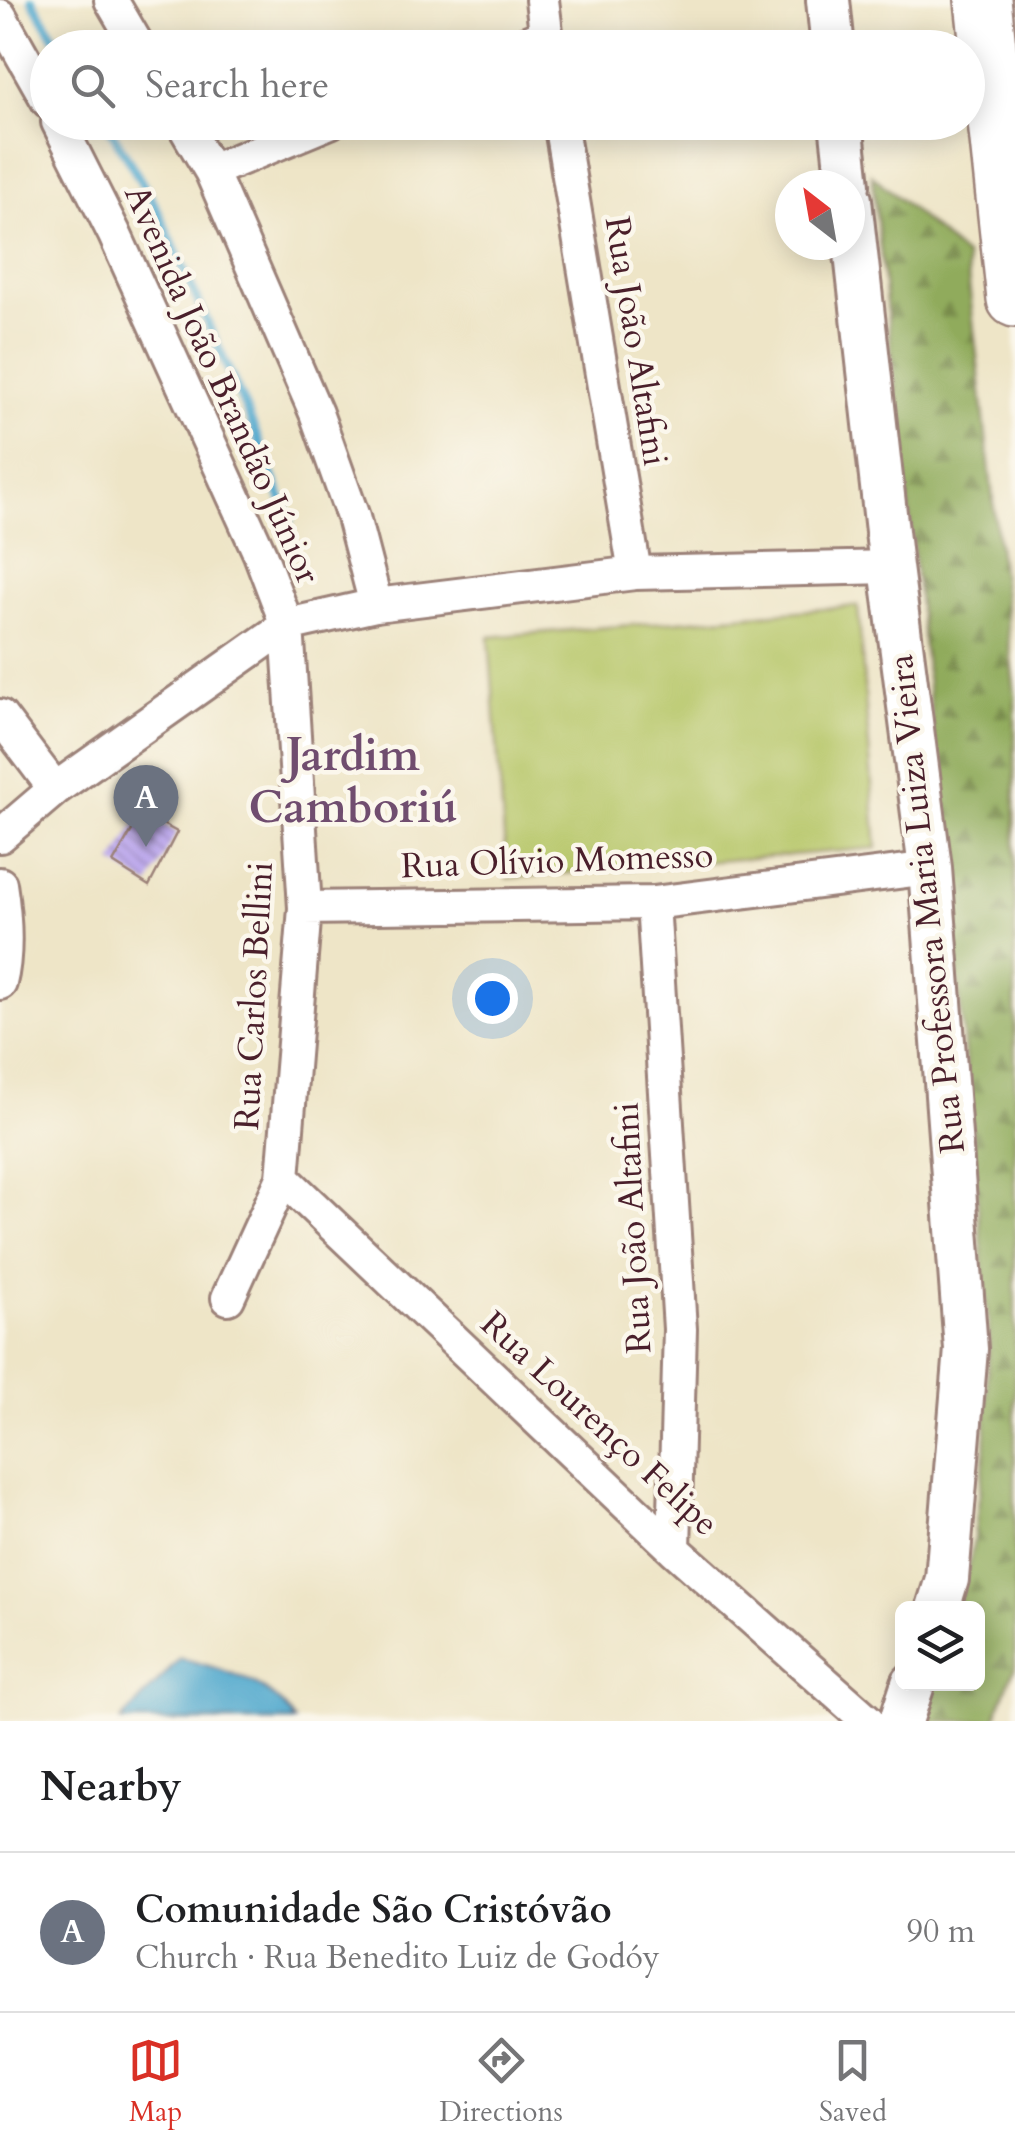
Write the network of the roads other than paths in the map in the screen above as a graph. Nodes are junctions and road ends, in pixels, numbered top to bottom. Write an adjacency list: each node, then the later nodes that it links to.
1 (111, 0): 6 (street)
2 (542, 0): 7 (street)
3 (828, 0): 8 (street)
4 (983, 0): 18 (highway)
5 (0, 16): 9 (street)
6 (128, 30)
7 (546, 30)
8 (831, 30)
9 (30, 69)
10 (67, 140): 22 (street, Avenida João Brandão Júnior)
11 (193, 140): 16 (street, Avenida João Brandão Júnior)
12 (286, 140): 16 (street)
13 (563, 140): 20 (street, Rua João Altafini)
14 (844, 140): 15 (street)
15 (847, 170)
16 (211, 171): 21 (street, Avenida João Brandão Júnior)
17 (857, 260): 19 (street, Rua Professora Maria Luiza Vieira)
18 (1015, 299)
19 (891, 567): 20 (street); 26 (street, Rua Professora Maria Luiza Vieira)
20 (636, 573): 21 (street)
21 (376, 605): 22 (street)
22 (287, 625): 24 (street); 29 (street, Rua Carlos Bellini)
23 (0, 716): 24 (street)
24 (56, 789): 25 (street)
25 (0, 836)
26 (930, 868): 28 (street, Rua Olívio Momesso); 34 (street, Rua Professora Maria Luiza Vieira)
27 (0, 884): 30 (street)
28 (653, 904): 29 (street, Rua Olívio Momesso); 33 (street, Rua João Altafini)
29 (305, 908): 31 (street, Rua Carlos Bellini)
30 (0, 983)
31 (283, 1178): 32 (street, Rua Carlos Bellini); 33 (street, Rua Lourenço Felipe)
32 (228, 1298)
33 (674, 1549): 36 (street, Rua Lourenço Felipe)
34 (940, 1601)
35 (911, 1691): 37 (street)
36 (868, 1721)
37 (901, 1721)

